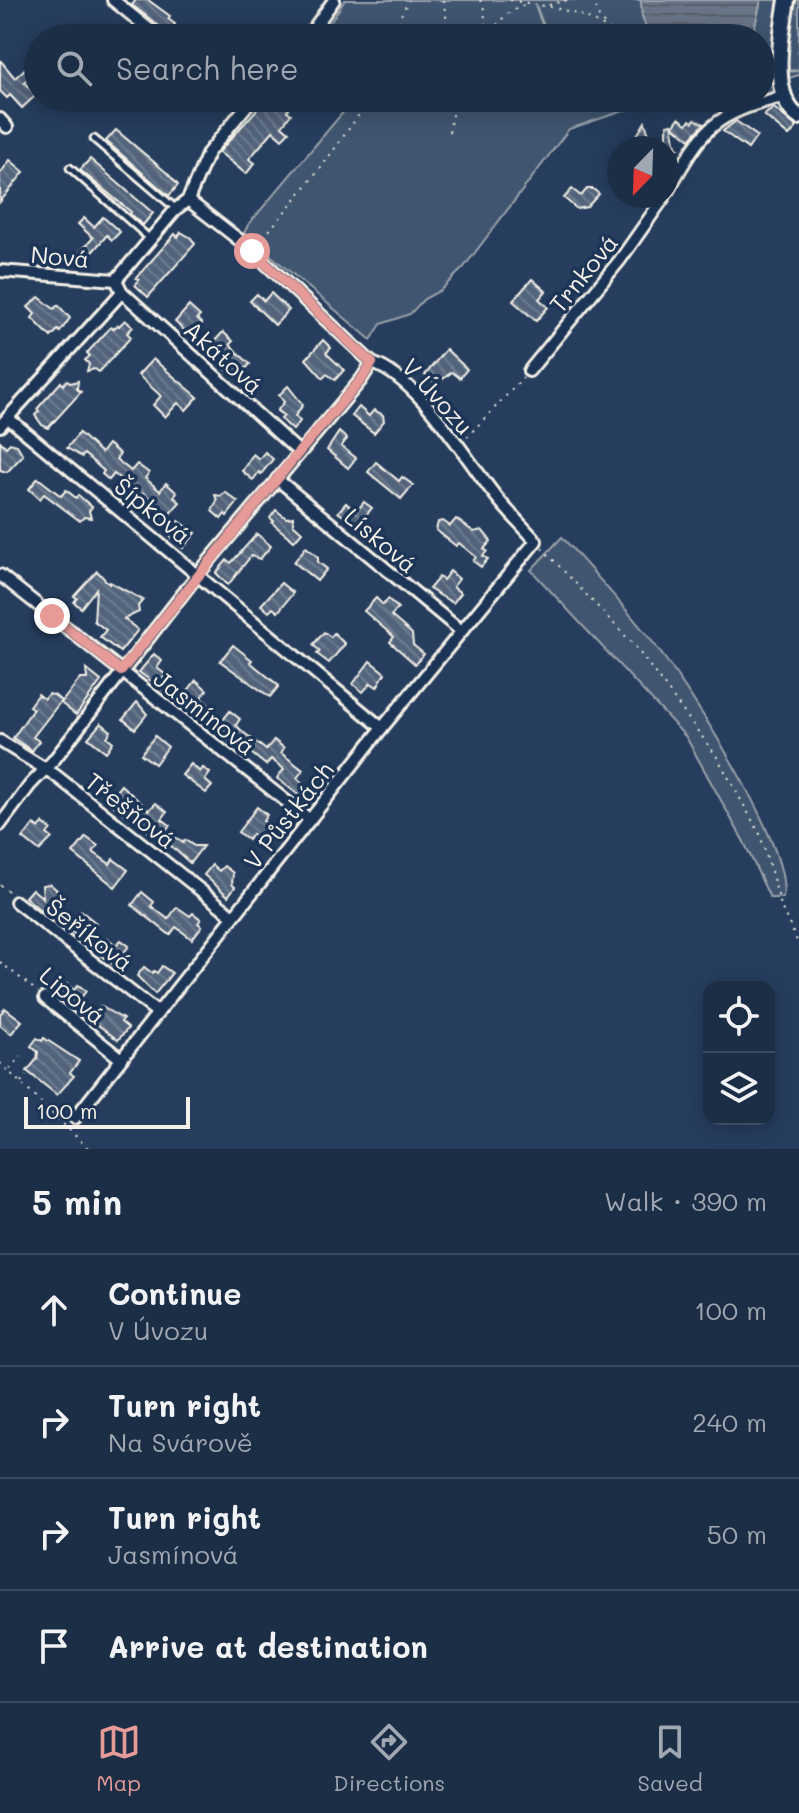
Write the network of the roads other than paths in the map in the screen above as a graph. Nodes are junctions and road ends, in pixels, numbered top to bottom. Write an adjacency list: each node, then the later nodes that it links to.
1 (113, 0): 4 (street)
2 (334, 0): 5 (street)
3 (787, 0): 6 (street)
4 (143, 24)
5 (317, 24)
6 (782, 91): 7 (street, Trnková); 10 (street)
7 (775, 94)
8 (242, 112): 14 (street)
9 (733, 112): 13 (street, Trnková)
10 (799, 117)
11 (94, 139): 16 (lane)
12 (70, 168): 17 (lane)
13 (679, 174)
14 (188, 200): 16 (street); 21 (street, V Úvozu)
15 (656, 208): 22 (street, Trnková)
16 (176, 209): 17 (street)
17 (150, 238): 19 (street)
18 (0, 271): 19 (street, Nová)
19 (116, 280): 20 (street)
20 (122, 292): 23 (street); 24 (street, Akátová)
21 (372, 363): 24 (street); 26 (street, V Úvozu)
22 (529, 371)
23 (4, 422): 27 (street, Šípková)
24 (299, 452): 25 (street)
25 (277, 479): 27 (street); 29 (street, Lísková)
26 (536, 541): 29 (street, V Půstkách)
27 (199, 573): 30 (street); 31 (street, Šípková)
28 (0, 575): 30 (street, Jasmínová)
29 (461, 631): 31 (street, V Půstkách)
30 (121, 671): 33 (street); 34 (street, Jasmínová)
31 (382, 728): 34 (street, V Půstkách)
32 (0, 741): 33 (street, Třešňová)
33 (44, 770): 35 (street); 37 (street, Třešňová)
34 (310, 820): 37 (street, V Půstkách)
35 (0, 825)
36 (16, 902): 39 (street, Šeříková)
37 (233, 916): 39 (street, V Půstkách)
38 (45, 998): 40 (street, Lipová)
39 (158, 1013): 40 (street, V Půstkách)
40 (121, 1059): 41 (street, V Půstkách)
41 (71, 1123)

